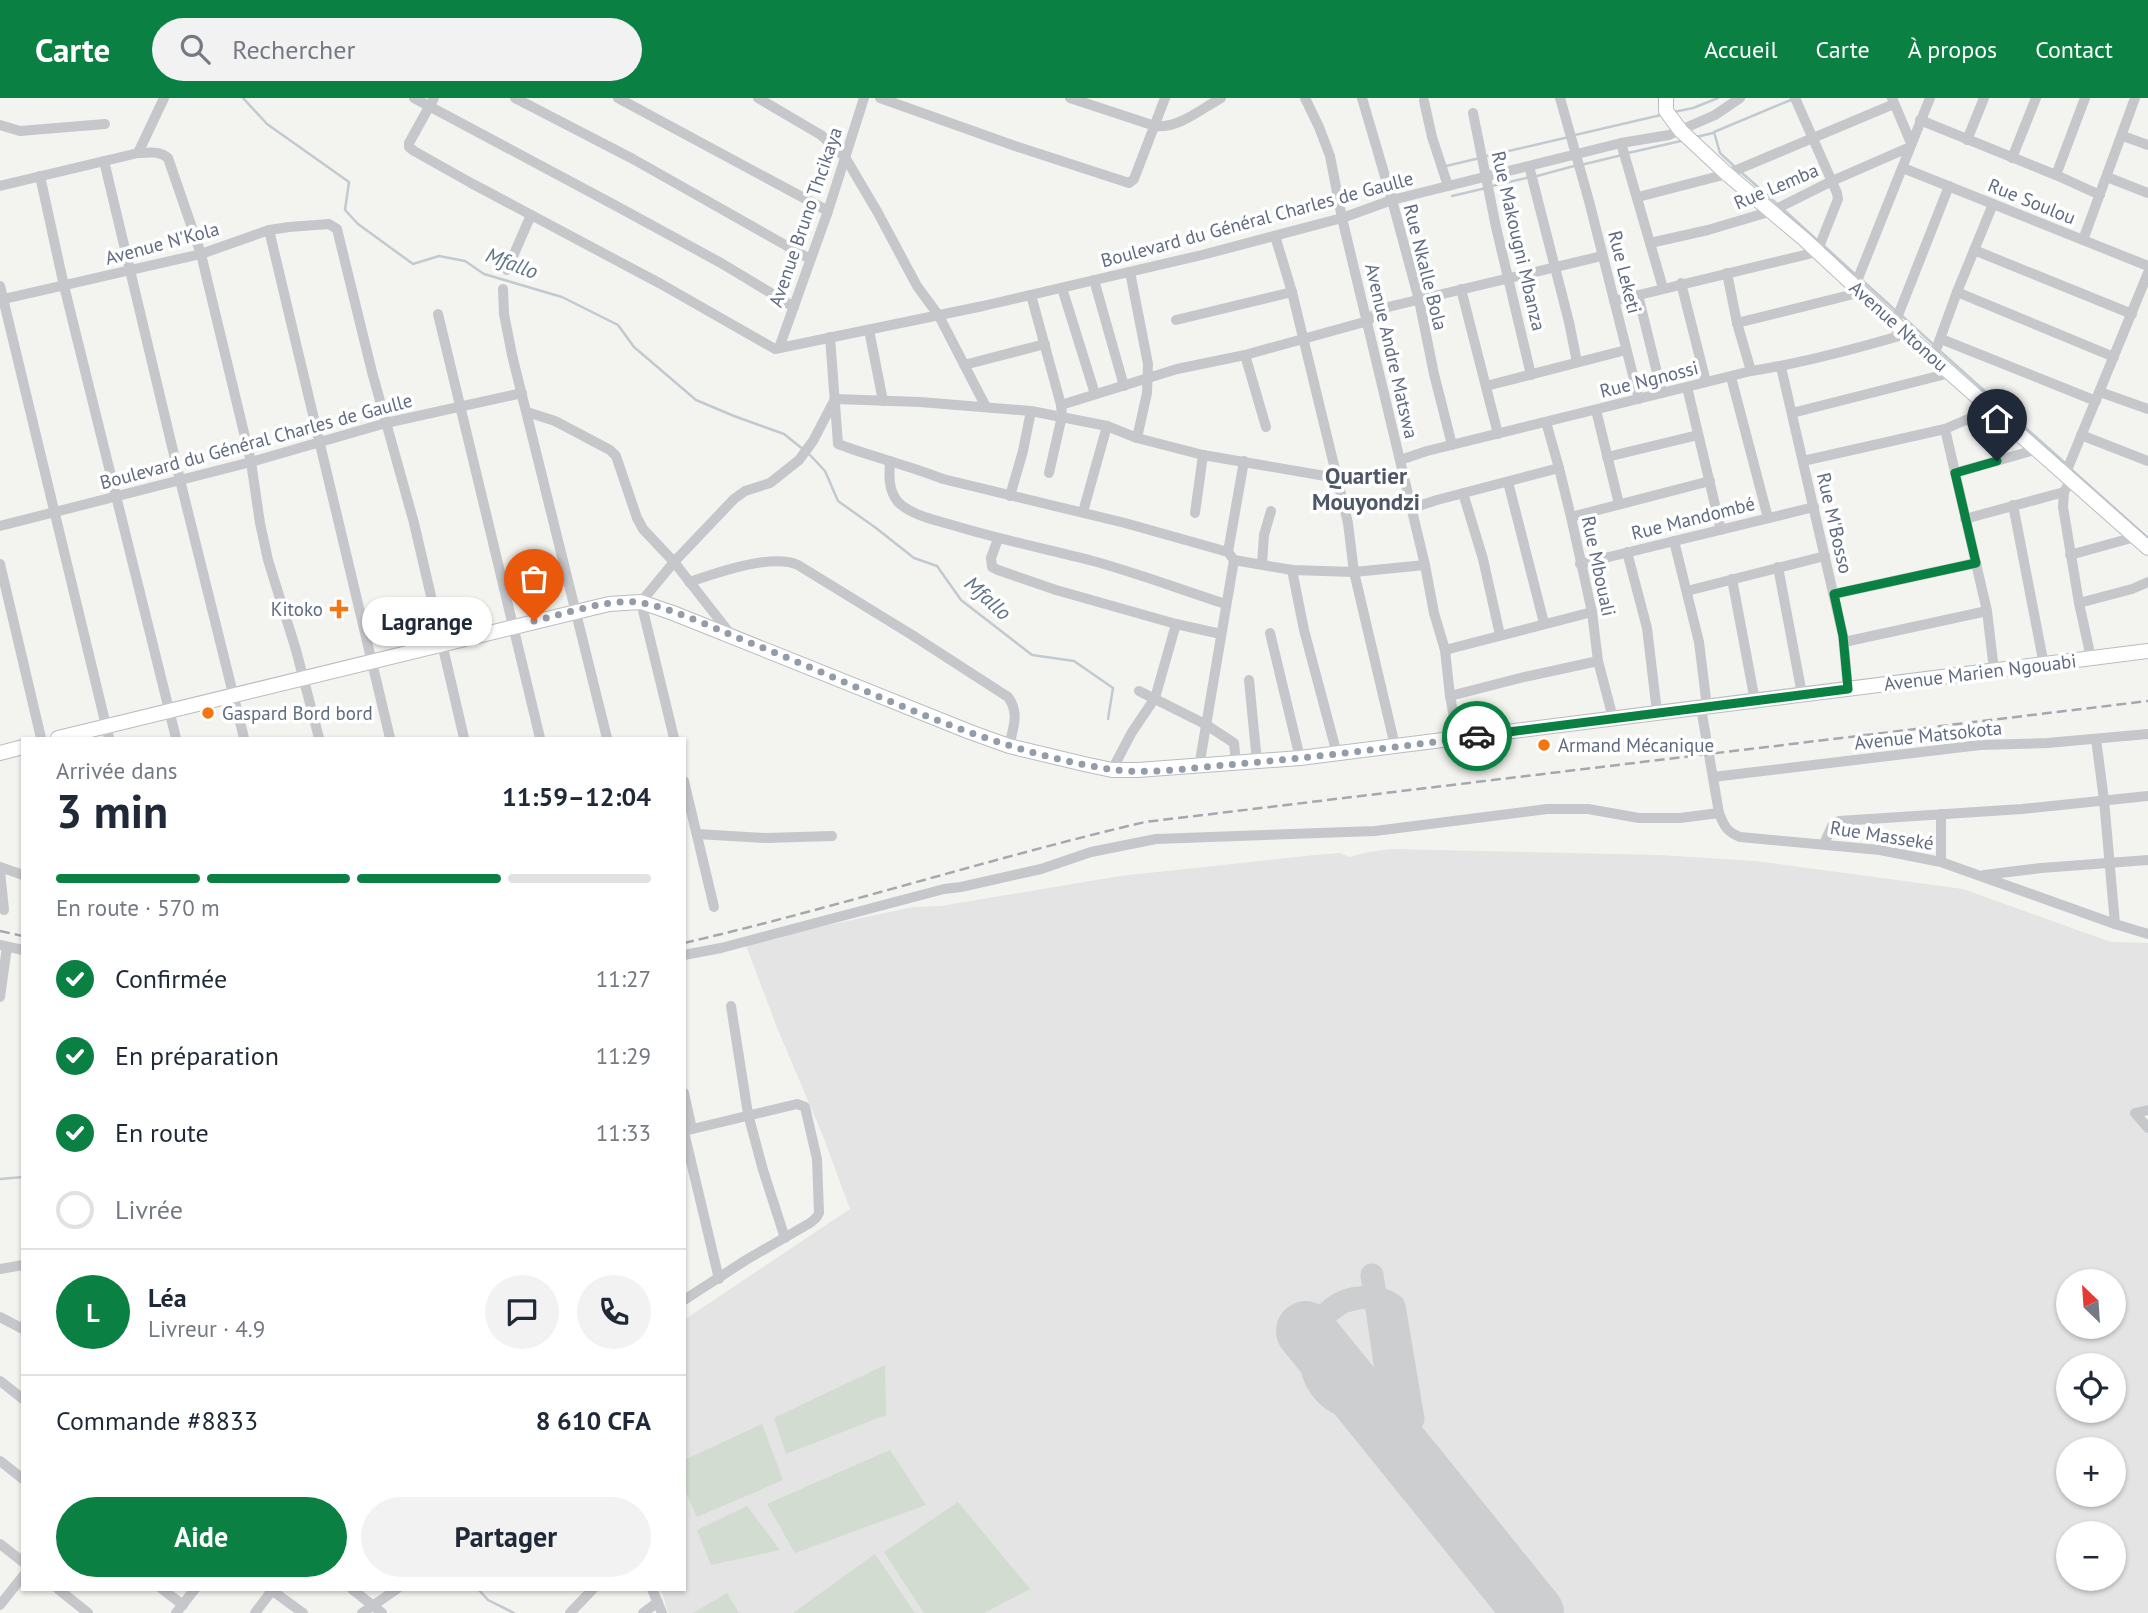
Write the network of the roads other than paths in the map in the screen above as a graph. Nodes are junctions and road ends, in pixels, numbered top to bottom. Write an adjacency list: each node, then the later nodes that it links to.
1 (164, 98): 37 (street)
2 (414, 98): 22 (street)
3 (515, 98): 70 (street)
4 (618, 98): 58 (street)
5 (758, 98): 39 (street)
6 (864, 98): 39 (street, Avenue Bruno Thcikaya)
7 (880, 98): 29 (street)
8 (1070, 98): 29 (street)
9 (1165, 98): 29 (street)
10 (1221, 98): 29 (street)
11 (1304, 98): 61 (street, Avenue Andre Matswa)
12 (1362, 98): 56 (street, Rue Nkalle Bola)
13 (1560, 98): 38 (street, Rue Leketi)
14 (1665, 98): 30 (street, Avenue Ntonou)
15 (1741, 98): 30 (street, Boulevard du Général Charles de Gaulle)
16 (1796, 98): 32 (street)
17 (1930, 98): 26 (street)
18 (1984, 98): 33 (street)
19 (2036, 98): 40 (street)
20 (2085, 98): 45 (street)
21 (2135, 98): 31 (street)
22 (432, 101): 60 (street); 95 (street)
23 (1424, 101): 51 (street)
24 (1893, 101): 32 (street); 35 (street)
25 (1473, 113): 47 (street, Rue Makougni Mbanza)
26 (1920, 120): 33 (street); 35 (street)
27 (105, 124): 28 (street)
28 (0, 125)
29 (1155, 126)
30 (1681, 131): 34 (street, Boulevard du Général Charles de Gaulle); 44 (street, Avenue Ntonou)
31 (2123, 136): 36 (street); 48 (street)
32 (1813, 137): 44 (street); 49 (street)
33 (1967, 140): 40 (street)
34 (1621, 144): 38 (street, Boulevard du Général Charles de Gaulle); 55 (street)
35 (1911, 145): 43 (street); 49 (street, Rue Lemba)
36 (2148, 145)
37 (138, 153): 41 (street); 68 (street)
38 (1577, 154): 42 (street, Boulevard du Général Charles de Gaulle); 69 (street, Rue Leketi)
39 (845, 157): 58 (street, Avenue Bruno Thcikaya); 98 (street)
40 (2012, 158): 45 (street)
41 (104, 161): 46 (street); 74 (street)
42 (1529, 166): 47 (street, Boulevard du Général Charles de Gaulle); 71 (street)
43 (1903, 167): 52 (street, Rue Soulou); 87 (street)
44 (1727, 174): 55 (street); 59 (street, Avenue Ntonou)
45 (2056, 175): 54 (street)
46 (40, 176): 50 (street); 82 (street)
47 (1485, 176): 51 (street, Boulevard du Général Charles de Gaulle); 78 (street, Rue Makougni Mbanza)
48 (2108, 177): 53 (street); 54 (street)
49 (1832, 181): 59 (street, Rue Lemba); 67 (street)
50 (0, 186)
51 (1448, 186): 56 (street, Boulevard du Général Charles de Gaulle)
52 (1949, 186): 57 (street, Rue Soulou); 102 (street)
53 (2148, 193)
54 (2100, 195): 64 (street)
55 (1638, 197): 65 (street)
56 (1392, 200): 61 (street, Boulevard du Général Charles de Gaulle); 93 (street, Rue Nkalle Bola)
57 (1993, 204): 64 (street, Rue Soulou); 66 (street)
58 (828, 211): 70 (street, Avenue Bruno Thcikaya)
59 (1772, 211): 65 (street, Rue Lemba); 67 (street, Avenue Ntonou)
60 (531, 215): 73 (street); 109 (street)
61 (1342, 218): 63 (street, Boulevard du Général Charles de Gaulle); 100 (street, Avenue Andre Matswa)
62 (269, 230): 68 (street, Avenue N'Kola); 143 (street, Avenue N'Kola); 151 (street)
63 (1275, 236): 75 (street, Boulevard du Général Charles de Gaulle); 88 (street)
64 (2083, 240): 72 (street, Rue Soulou)
65 (1650, 243): 84 (street)
66 (1974, 250): 89 (street); 97 (street)
67 (1817, 252): 77 (street); 87 (street, Avenue Ntonou)
68 (201, 254): 74 (street, Avenue N'Kola); 161 (street)
69 (1602, 256): 71 (street); 94 (street, Rue Leketi)
70 (810, 259): 95 (street, Avenue Bruno Thcikaya)
71 (1555, 266): 78 (street); 114 (street)
72 (2148, 266)
73 (507, 270)
74 (130, 272): 82 (street, Avenue N'Kola); 166 (street)
75 (1130, 272): 79 (street, Boulevard du Général Charles de Gaulle); 121 (street)
76 (2148, 273): 97 (street)
77 (1727, 274): 80 (street); 101 (street)
78 (1509, 278): 86 (street); 119 (street, Rue Makougni Mbanza)
79 (1094, 280): 83 (street, Boulevard du Général Charles de Gaulle); 123 (street)
80 (1681, 283): 84 (street); 122 (street)
81 (0, 286): 92 (street)
82 (64, 286): 92 (street, Avenue N'Kola); 171 (street)
83 (1062, 288): 90 (street, Boulevard du Général Charles de Gaulle); 128 (street)
84 (1662, 288): 91 (street)
85 (503, 289): 126 (street)
86 (1461, 289): 93 (street); 124 (street)
87 (1858, 289): 101 (street); 102 (street, Avenue Ntonou)
88 (1292, 292): 99 (street); 106 (street)
89 (1957, 292): 107 (street); 112 (street)
90 (1031, 295): 98 (street, Boulevard du Général Charles de Gaulle); 108 (street)
91 (1638, 295): 94 (street); 127 (street)
92 (2, 300): 178 (street)
93 (1419, 300): 100 (street); 152 (street, Rue Nkalle Bola)
94 (1614, 301): 110 (street, Rue Leketi)
95 (794, 307): 109 (street, Avenue Bruno Thcikaya)
96 (438, 314): 133 (street)
97 (2132, 314): 112 (street)
98 (939, 316): 103 (street, Boulevard du Général Charles de Gaulle); 115 (street)
99 (1176, 320)
100 (1367, 321): 106 (street); 156 (street, Avenue Andre Matswa)
101 (1737, 323): 117 (street)
102 (1895, 323): 104 (street, Avenue Ntonou)
103 (869, 330): 105 (street, Boulevard du Général Charles de Gaulle); 132 (street)
104 (1906, 334): 113 (street, Avenue Ntonou); 116 (street, Rue Ngnossi)
105 (830, 337): 109 (street, Boulevard du Général Charles de Gaulle); 130 (street)
106 (1303, 339): 111 (street); 165 (street)
107 (1941, 339): 113 (street); 129 (street)
108 (1045, 344): 115 (street); 139 (street)
109 (777, 348)
110 (1626, 350): 114 (street); 131 (street, Rue Leketi)
111 (1245, 355): 121 (street); 145 (street)
112 (2114, 357): 129 (street)
113 (1933, 358): 118 (street, Avenue Ntonou)
114 (1577, 362): 119 (street)
115 (964, 365): 134 (street)
116 (1781, 367): 117 (street, Rue Ngnossi); 141 (street, Rue M'Bosso)
117 (1751, 371): 120 (street, Rue Ngnossi)
118 (1950, 373): 135 (street, Avenue Ntonou); 141 (street)
119 (1531, 375): 124 (street)
120 (1731, 377): 122 (street, Rue Ngnossi); 182 (street)
121 (1148, 378): 123 (street); 150 (street)
122 (1706, 382): 125 (street, Rue Ngnossi)
123 (1124, 386): 128 (street)
124 (1486, 386): 147 (street)
125 (1687, 387): 127 (street, Rue Ngnossi); 148 (street)
126 (522, 393): 133 (street, Boulevard du Général Charles de Gaulle); 140 (street)
127 (1662, 393): 131 (street, Rue Ngnossi)
128 (1095, 394): 139 (street)
129 (2098, 397): 136 (street); 149 (street)
130 (835, 399): 132 (street); 157 (street); 194 (street)
131 (1639, 399): 137 (street, Rue Ngnossi)
132 (883, 401): 134 (street)
133 (461, 407): 143 (street, Boulevard du Général Charles de Gaulle); 216 (street)
134 (986, 407): 138 (street)
135 (1991, 409): 146 (street); 153 (street, Avenue Ntonou)
136 (2148, 409)
137 (1596, 410): 142 (street, Rue Ngnossi); 155 (street)
138 (1031, 411): 139 (street); 172 (street)
139 (1062, 411): 144 (street); 163 (street)
140 (527, 412): 194 (street); 212 (street)
141 (1792, 413): 159 (street, Rue M'Bosso)
142 (1546, 422): 147 (street, Rue Ngnossi); 162 (street, Rue Mbouali)
143 (386, 423): 151 (street, Boulevard du Général Charles de Gaulle); 222 (street)
144 (1107, 426): 150 (street); 179 (street)
145 (1266, 428)
146 (1945, 429): 159 (street); 164 (street)
147 (1498, 434): 152 (street, Rue Ngnossi)
148 (1698, 435): 155 (street); 167 (street)
149 (2081, 435): 160 (street); 169 (street)
150 (1137, 438): 154 (street)
151 (318, 443): 161 (street, Boulevard du Général Charles de Gaulle); 226 (street)
152 (1452, 445): 156 (street, Rue Ngnossi)
153 (2038, 449): 164 (street); 169 (street, Avenue Ntonou)
154 (1203, 455): 158 (street); 180 (street)
155 (1607, 457): 173 (street)
156 (1400, 460): 176 (street, Avenue Andre Matswa)
157 (890, 461): 172 (street); 187 (street)
158 (1244, 461): 165 (street); 192 (street)
159 (1803, 461): 175 (street, Rue M'Bosso)
160 (2148, 461)
161 (251, 462): 166 (street, Boulevard du Général Charles de Gaulle); 230 (street)
162 (1559, 468): 168 (street); 181 (street, Rue Mbouali)
163 (1049, 473)
164 (1955, 473): 183 (street)
165 (1337, 478): 202 (street)
166 (180, 480): 171 (street, Boulevard du Général Charles de Gaulle); 234 (street)
167 (1710, 481): 173 (street); 185 (street)
168 (1508, 482): 170 (street); 215 (street)
169 (2067, 483): 174 (street); 186 (street, Avenue Ntonou); 191 (street)
170 (1463, 493): 176 (street); 219 (street)
171 (116, 496): 178 (street, Boulevard du Général Charles de Gaulle); 240 (street)
172 (1010, 496): 179 (street)
173 (1619, 504): 181 (street)
174 (2013, 506): 183 (street); 228 (street)
175 (1814, 507): 182 (street, Rue Mandombé); 193 (street, Rue M'Bosso)
176 (1412, 508): 199 (street, Avenue Andre Matswa)
177 (1271, 511): 197 (street)
178 (54, 512): 184 (street, Boulevard du Général Charles de Gaulle); 244 (street)
179 (1083, 512): 192 (street)
180 (1195, 513)
181 (1571, 517): 198 (street, Rue Mbouali)
182 (1768, 518): 185 (street, Rue Mandombé)
183 (1965, 519): 195 (street)
184 (0, 526)
185 (1721, 530): 188 (street, Rue Mandombé)
186 (2135, 537): 189 (street, Avenue Ntonou); 191 (street)
187 (998, 539): 210 (street); 214 (street)
188 (1674, 541): 190 (street, Rue Mandombé); 206 (street)
189 (2148, 548)
190 (1627, 552): 198 (street, Rue Mandombé); 241 (street)
191 (2070, 555): 209 (street)
192 (1231, 556): 197 (street); 210 (street)
193 (1825, 556): 200 (street); 207 (street, Rue M'Bosso)
194 (674, 562): 204 (street); 208 (street)
195 (1976, 563): 207 (street); 211 (street)
196 (0, 564): 246 (street)
197 (1262, 564): 201 (street)
198 (1580, 564): 213 (street, Rue Mbouali)
199 (1425, 565): 202 (street); 223 (street, Avenue Andre Matswa)
200 (1778, 567): 203 (street); 235 (street)
201 (1292, 570): 202 (street); 262 (street)
202 (1354, 572): 259 (street)
203 (1732, 579): 206 (street); 238 (street)
204 (689, 582): 220 (street); 258 (street)
205 (2148, 582): 209 (street)
206 (1687, 591): 239 (street)
207 (1834, 594): 221 (street, Rue M'Bosso)
208 (641, 603): 212 (street, Avenue Marien Ngouabi); 220 (street, Avenue Marien Ngouabi); 255 (street)
209 (2079, 603): 225 (street)
210 (1226, 604): 218 (street)
211 (1987, 611): 221 (street); 229 (street)
212 (575, 612): 216 (street, Avenue Marien Ngouabi); 254 (street)
213 (1592, 612): 215 (street); 227 (street, Rue Mbouali)
214 (1176, 624): 218 (street); 237 (street)
215 (1544, 624): 219 (street)
216 (514, 626): 222 (street, Avenue Marien Ngouabi); 253 (street)
217 (1270, 633): 263 (street)
218 (1220, 634): 243 (street)
219 (1500, 635): 223 (street)
220 (732, 636): 258 (street, Avenue Marien Ngouabi)
221 (1844, 642): 232 (street, Rue M'Bosso)
222 (443, 643): 226 (street, Avenue Marien Ngouabi); 252 (street)
223 (1445, 650): 236 (street, Avenue Andre Matswa)
224 (2148, 651): 225 (street, Avenue Marien Ngouabi)
225 (2091, 658): 228 (street, Avenue Marien Ngouabi)
226 (371, 661): 230 (street, Avenue Marien Ngouabi); 251 (street)
227 (1598, 661): 236 (street); 242 (street, Rue Mbouali)
228 (2044, 664): 229 (street, Avenue Marien Ngouabi)
229 (1994, 670): 232 (street, Avenue Marien Ngouabi)
230 (303, 678): 234 (street, Avenue Marien Ngouabi); 250 (street)
231 (1249, 680): 264 (street)
232 (1848, 689): 235 (street, Avenue Marien Ngouabi)
233 (1139, 691): 237 (street)
234 (234, 694): 240 (street, Avenue Marien Ngouabi); 249 (street)
235 (1802, 694): 238 (street, Avenue Marien Ngouabi)
236 (1450, 696): 256 (street, Avenue Andre Matswa)
237 (1155, 698): 243 (street); 267 (street)
238 (1755, 701): 239 (street, Avenue Marien Ngouabi)
239 (1704, 707): 241 (street, Avenue Marien Ngouabi); 268 (street)
240 (170, 712): 244 (street, Avenue Marien Ngouabi); 248 (street)
241 (1657, 712): 242 (street, Avenue Marien Ngouabi)
242 (1613, 718): 256 (street, Avenue Marien Ngouabi)
243 (1205, 724): 265 (street); 266 (street)
244 (107, 733): 247 (street, Avenue Marien Ngouabi)
245 (2148, 734): 257 (street, Avenue Matsokota)
246 (41, 737)
247 (68, 737)
248 (176, 737)
249 (244, 737)
250 (319, 737)
251 (390, 737)
252 (464, 737)
253 (540, 737)
254 (607, 737)
255 (674, 737)
256 (1458, 739): 259 (street, Avenue Marien Ngouabi)
257 (2096, 739): 268 (street, Avenue Matsokota); 271 (street)
258 (1009, 746): 267 (street, Avenue Marien Ngouabi)
259 (1395, 746): 262 (street, Avenue Marien Ngouabi)
260 (21, 748): 261 (street)
261 (0, 753)
262 (1337, 754): 263 (street, Avenue Marien Ngouabi)
263 (1300, 758): 264 (street, Avenue Marien Ngouabi)
264 (1257, 762): 265 (street, Avenue Marien Ngouabi)
265 (1237, 764): 266 (street, Avenue Marien Ngouabi)
266 (1199, 767): 267 (street, Avenue Marien Ngouabi)
267 (1112, 770)
268 (1713, 778): 272 (street)
269 (686, 789): 274 (street)
270 (2148, 796): 271 (street)
271 (2104, 800): 273 (street); 279 (street)
272 (1718, 813): 276 (street, Rue Masseké); 288 (street)
273 (1941, 814): 276 (street); 278 (street)
274 (697, 834): 275 (street); 283 (street)
275 (832, 836)
276 (1824, 844): 278 (street, Rue Masseké)
277 (2148, 860): 279 (street)
278 (1941, 862): 282 (street, Rue Masseké)
279 (2111, 863): 282 (street); 285 (street)
280 (0, 869): 281 (street); 284 (street)
281 (21, 874)
282 (1979, 876): 285 (street, Rue Masseké)
283 (714, 907)
284 (4, 910)
285 (2115, 924): 286 (street, Rue Masseké)
286 (2148, 934)
287 (4, 946): 289 (street)
288 (686, 955)
289 (0, 997)
290 (732, 1006): 292 (street)
291 (2148, 1110): 293 (street)
292 (748, 1114): 294 (street); 295 (street); 295 (street)
293 (2148, 1128)
294 (687, 1131): 298 (street)
295 (785, 1238): 298 (street)
296 (21, 1265): 297 (street)
297 (0, 1269)
298 (719, 1279): 299 (street)
299 (686, 1299)
300 (0, 1317): 301 (street)
301 (21, 1328)
302 (0, 1381): 303 (street)
303 (21, 1397)
304 (0, 1461): 305 (street)
305 (21, 1477)
306 (0, 1544): 307 (street)
307 (21, 1560)
308 (21, 1579): 318 (street)
309 (61, 1591): 322 (street)
310 (164, 1591): 321 (street)
311 (194, 1591): 321 (street)
312 (271, 1591): 323 (street)
313 (273, 1591): 324 (street)
314 (354, 1591): 319 (street)
315 (394, 1591): 319 (street)
316 (591, 1591): 327 (street)
317 (653, 1591): 320 (street)
318 (0, 1605)
319 (372, 1605): 325 (street); 326 (street)
320 (660, 1607): 328 (street)
321 (180, 1609)
322 (89, 1613)
323 (256, 1613)
324 (303, 1613)
325 (362, 1613)
326 (382, 1613)
327 (570, 1613)
328 (643, 1613)

